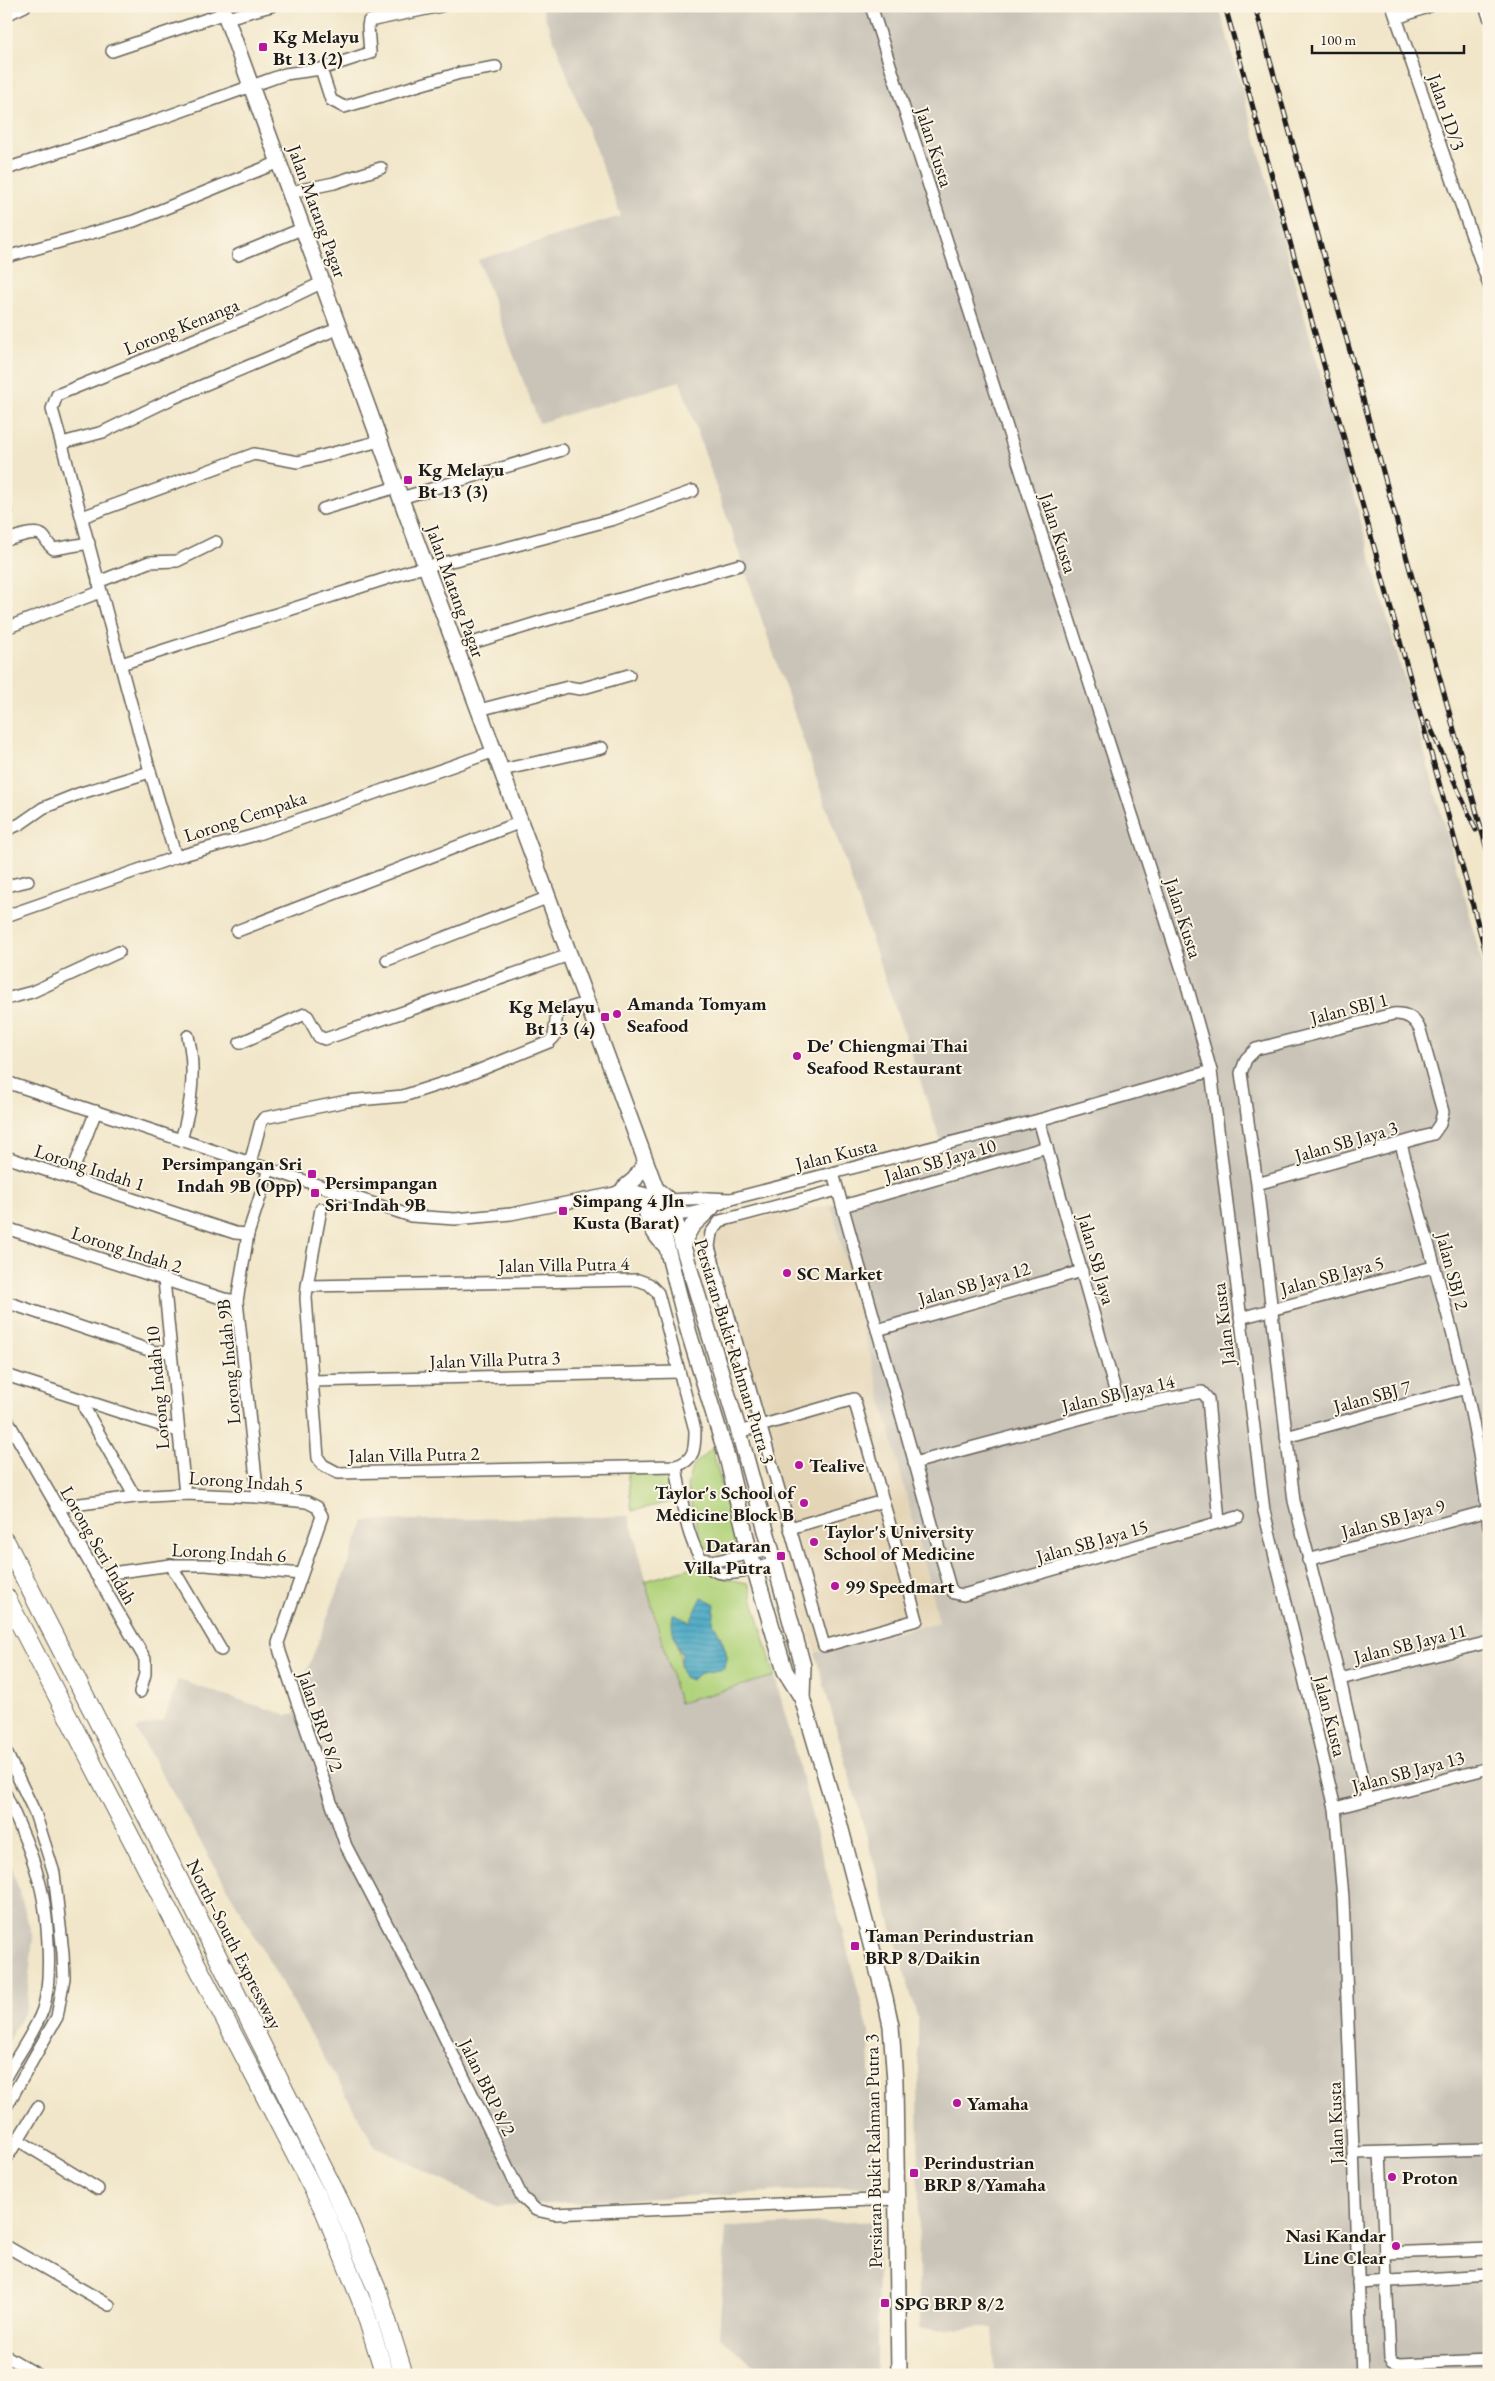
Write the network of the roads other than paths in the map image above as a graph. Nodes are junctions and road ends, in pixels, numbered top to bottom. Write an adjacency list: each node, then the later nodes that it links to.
1 (25, 6): 9 (street)
2 (271, 6): 8 (street)
3 (441, 6): 14 (street)
4 (871, 6): 63 (street, Jalan Kusta)
5 (1392, 6): 11 (street, Jalan 1D/3)
6 (1430, 6): 11 (street)
7 (1485, 6): 10 (street)
8 (224, 12): 12 (street); 15 (main road, Jalan Matang Pagar)
9 (6, 15)
10 (1489, 17)
11 (1397, 18): 24 (street, Jalan 1D/3)
12 (112, 51)
13 (496, 67): 14 (street)
14 (321, 69): 15 (street)
15 (251, 85): 16 (main road, Jalan Matang Pagar); 18 (street)
16 (279, 162): 19 (main road, Jalan Matang Pagar); 22 (street)
17 (381, 168): 19 (street)
18 (6, 169)
19 (291, 192): 20 (main road, Jalan Matang Pagar)
20 (304, 228): 21 (street); 23 (main road, Jalan Matang Pagar)
21 (238, 255)
22 (6, 257)
23 (323, 282): 25 (main road, Jalan Matang Pagar); 27 (street, Lorong Kenanga)
24 (1489, 286)
25 (338, 328): 26 (main road, Jalan Matang Pagar); 27 (street)
26 (380, 441): 30 (main road, Jalan Matang Pagar); 32 (street)
27 (62, 443): 32 (street)
28 (562, 450): 30 (street)
29 (693, 491): 37 (street)
30 (399, 493): 31 (street); 37 (main road, Jalan Matang Pagar)
31 (323, 509)
32 (82, 517): 35 (street)
33 (6, 540): 35 (street)
34 (216, 542): 38 (street)
35 (89, 543): 38 (street)
36 (739, 565): 40 (street)
37 (427, 568): 40 (main road, Jalan Matang Pagar); 41 (street)
38 (99, 587): 39 (street); 41 (street)
39 (6, 628)
40 (456, 648): 43 (main road, Jalan Matang Pagar)
41 (121, 664): 47 (street)
42 (629, 675): 43 (street)
43 (479, 710): 45 (main road, Jalan Matang Pagar)
44 (602, 748): 46 (street)
45 (495, 751): 46 (main road, Jalan Matang Pagar); 50 (street, Lorong Cempaka)
46 (502, 770): 48 (main road, Jalan Matang Pagar)
47 (150, 772): 49 (street); 50 (street)
48 (521, 822): 53 (main road, Jalan Matang Pagar); 55 (street)
49 (6, 830)
50 (176, 857): 54 (street, Lorong Cempaka)
51 (28, 881): 52 (street)
52 (6, 886)
53 (548, 897): 57 (main road, Jalan Matang Pagar); 58 (street)
54 (6, 916)
55 (237, 931)
56 (119, 952): 59 (street)
57 (569, 955): 60 (main road, Jalan Matang Pagar); 62 (street)
58 (387, 960)
59 (6, 999)
60 (586, 1003): 72 (street); 73 (main road, Jalan Matang Pagar)
61 (188, 1036): 68 (street)
62 (240, 1043)
63 (1211, 1071): 66 (street, Jalan Kusta); 98 (street, Jalan Kusta)
64 (6, 1082): 65 (street)
65 (96, 1111): 68 (street); 76 (street)
66 (1039, 1120): 70 (street, Jalan SB Jaya); 75 (street, Jalan Kusta)
67 (1440, 1124): 69 (street, Jalan SB Jaya 3); 78 (street, Jalan SBJ 1)
68 (181, 1140): 72 (street)
69 (1401, 1144): 78 (street, Jalan SB Jaya 3); 90 (street, Jalan SBJ 2)
70 (1047, 1147): 84 (street, Jalan SB Jaya 10); 91 (street, Jalan SB Jaya)
71 (6, 1157): 76 (street, Lorong Indah 1)
72 (250, 1163): 74 (street)
73 (645, 1163): 80 (main road); 83 (main road, Jalan Matang Pagar)
74 (269, 1169): 80 (street); 88 (street, Lorong Indah 9B)
75 (833, 1173): 77 (street, Jalan Kusta); 79 (street)
76 (70, 1178): 88 (street, Lorong Indah 1)
77 (799, 1182): 81 (street); 82 (street, Jalan Kusta)
78 (1257, 1184): 96 (street)
79 (837, 1190): 81 (street); 84 (street)
80 (619, 1191): 83 (street)
81 (804, 1198): 109 (street)
82 (731, 1199): 83 (street, Jalan Kusta); 85 (street, Jalan Kusta)
83 (659, 1202): 85 (street, Jalan Kusta); 89 (main road, Persiaran Bukit Rahman Putra 3); 89 (main road)
84 (843, 1206): 100 (street)
85 (712, 1207): 89 (main road)
86 (320, 1209): 93 (street, Jalan Villa Putra 2)
87 (6, 1228): 92 (street, Lorong Indah 2)
88 (248, 1234): 95 (street, Lorong Indah 9B)
89 (675, 1246): 97 (main road, Persiaran Bukit Rahman Putra 3); 99 (main road, Persiaran Bukit Rahman Putra 3)
90 (1433, 1267): 96 (street, Jalan SB Jaya 5); 105 (street, Jalan SBJ 2)
91 (1082, 1270): 100 (street, Jalan SB Jaya 12); 107 (street, Jalan SB Jaya)
92 (164, 1280): 95 (street, Lorong Indah 2); 101 (street, Lorong Indah 10)
93 (307, 1286): 102 (street, Jalan Villa Putra 4); 104 (street, Jalan Villa Putra 2)
94 (6, 1302): 101 (street)
95 (237, 1302): 117 (street, Lorong Indah 9B)
96 (1271, 1309): 98 (street, Jalan SB Jaya 5); 112 (street)
97 (704, 1313): 99 (main road); 111 (main road, Persiaran Bukit Rahman Putra 3)
98 (1240, 1318): 143 (street, Jalan Kusta)
99 (688, 1330): 128 (main road, Persiaran Bukit Rahman Putra 3)
100 (877, 1330): 113 (street)
101 (171, 1350): 110 (street, Lorong Indah 10)
102 (679, 1372): 104 (street, Jalan Villa Putra 3); 114 (street, Jalan Villa Putra 4)
103 (6, 1375): 106 (street)
104 (312, 1382): 114 (street, Jalan Villa Putra 2)
105 (1466, 1388): 112 (street, Jalan SBJ 7); 120 (street, Jalan SBJ 2)
106 (84, 1400): 110 (street); 116 (street)
107 (1120, 1408): 113 (street, Jalan SB Jaya 14); 122 (street, Jalan SB Jaya 14)
108 (6, 1418): 119 (street, Lorong Seri Indah)
109 (761, 1426): 111 (street); 118 (street); 124 (street)
110 (178, 1431): 115 (street, Lorong Indah 10)
111 (739, 1432): 126 (main road, Persiaran Bukit Rahman Putra 3)
112 (1286, 1437): 127 (street)
113 (914, 1464): 122 (street, Jalan SB Jaya 15)
114 (676, 1466): 128 (street)
115 (185, 1494): 116 (street, Lorong Indah 5); 117 (street, Lorong Indah 5)
116 (135, 1497): 119 (street, Lorong Indah 5)
117 (258, 1497): 130 (street, Lorong Indah 5)
118 (883, 1501): 124 (street); 124 (street)
119 (57, 1507): 131 (street, Lorong Seri Indah)
120 (1487, 1511): 123 (street, Jalan SBJ 2); 127 (street, Jalan SB Jaya 9)
121 (1238, 1517): 122 (street, Jalan SB Jaya 15)
122 (1219, 1522)
123 (1489, 1526)
124 (790, 1528)
125 (6, 1542): 165 (highway, North–South Expressway)
126 (772, 1556): 128 (street); 138 (main road, Persiaran Bukit Rahman Putra 3)
127 (1308, 1560): 136 (street)
128 (753, 1561): 138 (main road, Persiaran Bukit Rahman Putra 3)
129 (171, 1565): 130 (street, Lorong Indah 6); 131 (street, Lorong Indah 6); 135 (street)
130 (301, 1574): 134 (street, Lorong Indah 5)
131 (96, 1575): 137 (street, Lorong Seri Indah)
132 (6, 1597): 164 (highway)
133 (1489, 1642): 136 (street, Jalan SB Jaya 11)
134 (278, 1643): 153 (street, Jalan BRP 8/2)
135 (221, 1650)
136 (1340, 1679): 142 (street)
137 (140, 1692)
138 (802, 1698): 153 (main road, Persiaran Bukit Rahman Putra 3)
139 (6, 1752): 145 (street)
140 (1489, 1768): 142 (street, Jalan SB Jaya 13)
141 (6, 1795): 144 (street)
142 (1368, 1799): 143 (street, Jalan SB Jaya 13)
143 (1335, 1808): 149 (street, Jalan Kusta)
144 (6, 2076)
145 (6, 2106)
146 (38, 2107): 147 (street)
147 (18, 2140): 151 (street); 152 (street)
148 (1489, 2149): 150 (street)
149 (1354, 2153): 150 (street); 159 (street, Jalan Kusta)
150 (1380, 2153): 156 (street)
151 (6, 2159)
152 (98, 2189)
153 (896, 2199): 166 (main road, Persiaran Bukit Rahman Putra 3)
154 (6, 2246): 160 (street)
155 (1489, 2249): 156 (street)
156 (1386, 2253): 158 (street)
157 (1489, 2274): 158 (street)
158 (1388, 2280): 159 (street); 162 (street)
159 (1358, 2283): 167 (street, Jalan Kusta)
160 (109, 2305)
161 (6, 2356): 163 (street)
162 (1489, 2360)
163 (38, 2375)
164 (385, 2375)
165 (404, 2375)
166 (899, 2375)
167 (1362, 2375)

